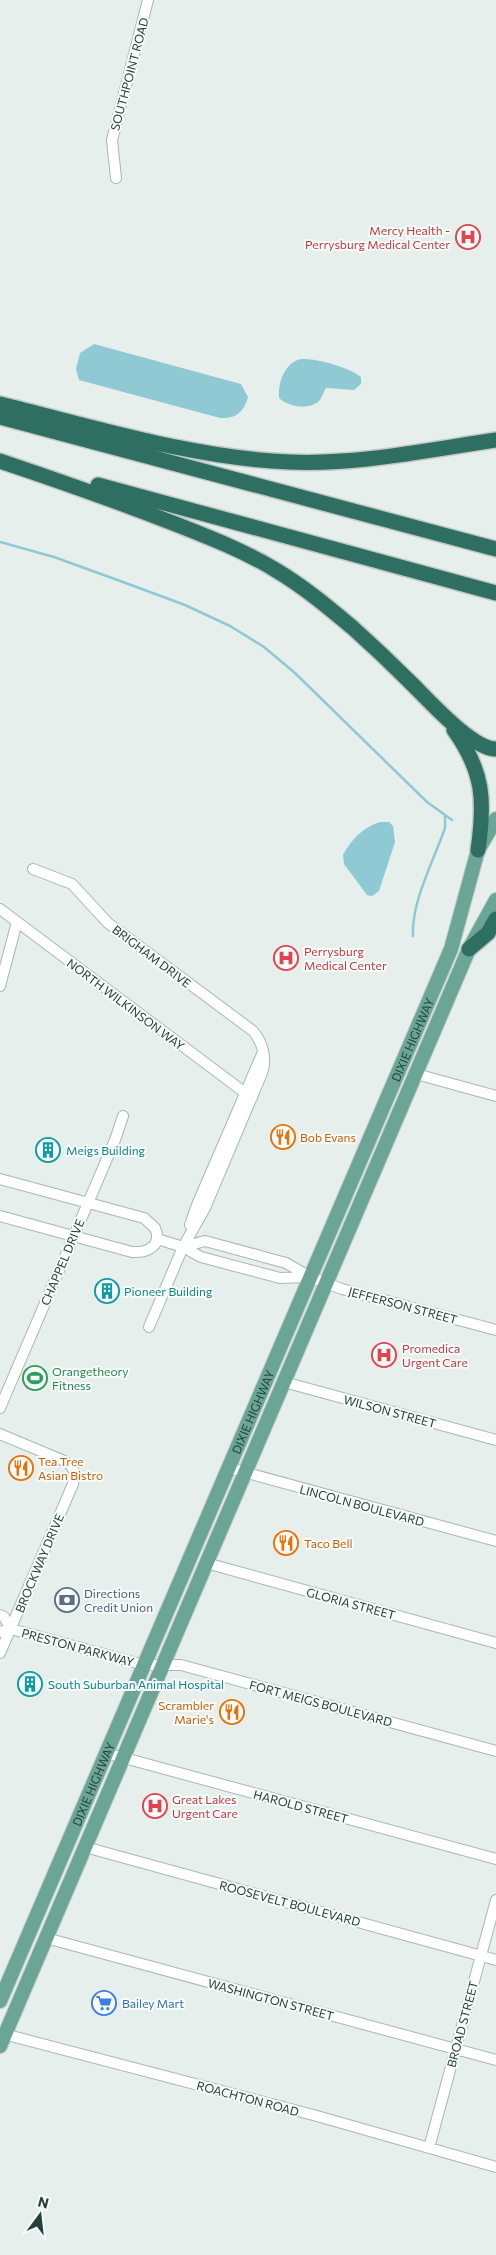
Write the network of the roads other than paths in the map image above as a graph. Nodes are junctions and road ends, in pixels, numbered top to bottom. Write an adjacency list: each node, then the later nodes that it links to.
1 (148, 0): 2 (street, SOUTHPOINT ROAD)
2 (116, 178)
3 (0, 404): 5 (highway)
4 (0, 417): 7 (highway)
5 (496, 440)
6 (0, 460): 8 (highway); 9 (highway)
7 (496, 549)
8 (496, 593)
9 (443, 715): 10 (highway); 12 (highway)
10 (496, 749)
11 (496, 819): 12 (main road, DIXIE HIGHWAY)
12 (478, 850): 30 (main road, DIXIE HIGHWAY)
13 (33, 869): 21 (street, BRIGHAM DRIVE)
14 (496, 900): 18 (main road, DIXIE HIGHWAY)
15 (0, 909): 17 (street, NORTH WILKINSON WAY)
16 (496, 919): 18 (highway)
17 (17, 922): 19 (street); 21 (street, NORTH WILKINSON WAY)
18 (469, 949): 20 (main road, DIXIE HIGHWAY)
19 (0, 986)
20 (416, 1074): 22 (street); 31 (main road, DIXIE HIGHWAY)
21 (248, 1095): 29 (street, BRIGHAM DRIVE)
22 (496, 1096)
23 (122, 1116): 25 (street, CHAPPEL DRIVE)
24 (0, 1179): 25 (street)
25 (88, 1203): 27 (street, CHAPPEL DRIVE); 28 (street)
26 (0, 1216): 27 (street)
27 (73, 1237): 28 (street); 35 (street, CHAPPEL DRIVE)
28 (157, 1240): 29 (street)
29 (183, 1247): 30 (street); 30 (street); 32 (street, BRIGHAM DRIVE)
30 (310, 1277): 31 (street, JEFFERSON STREET); 38 (main road, DIXIE HIGHWAY)
31 (327, 1282): 33 (street, JEFFERSON STREET); 34 (main road, DIXIE HIGHWAY)
32 (149, 1327)
33 (496, 1330)
34 (284, 1382): 37 (street, WILSON STREET); 39 (main road, DIXIE HIGHWAY)
35 (0, 1408)
36 (0, 1434): 43 (street, BROCKWAY DRIVE)
37 (496, 1440)
38 (229, 1468): 39 (street, LINCOLN BOULEVARD); 48 (main road, DIXIE HIGHWAY)
39 (245, 1473): 40 (street, LINCOLN BOULEVARD); 41 (main road, DIXIE HIGHWAY)
40 (496, 1541)
41 (206, 1563): 45 (street, GLORIA STREET); 47 (main road, DIXIE HIGHWAY)
42 (0, 1615): 43 (street, PRESTON PARKWAY)
43 (11, 1629): 44 (street, PRESTON PARKWAY); 46 (street, BROCKWAY DRIVE); 48 (street, PRESTON PARKWAY)
44 (0, 1632)
45 (496, 1643)
46 (0, 1654)
47 (162, 1664): 48 (street, FORT MEIGS BOULEVARD); 49 (street, FORT MEIGS BOULEVARD); 51 (main road, DIXIE HIGHWAY)
48 (144, 1665): 50 (main road, DIXIE HIGHWAY)
49 (496, 1751)
50 (106, 1753): 51 (street, HAROLD STREET); 58 (main road, DIXIE HIGHWAY)
51 (123, 1758): 52 (main road, DIXIE HIGHWAY); 53 (street, HAROLD STREET)
52 (85, 1847): 55 (main road, DIXIE HIGHWAY); 56 (street, ROOSEVELT BOULEVARD)
53 (496, 1859)
54 (496, 1900): 56 (street, BROAD STREET)
55 (46, 1938): 59 (main road, DIXIE HIGHWAY); 60 (street, WASHINGTON STREET)
56 (481, 1956): 57 (street, ROOSEVELT BOULEVARD); 60 (street, BROAD STREET)
57 (496, 1960)
58 (0, 2001)
59 (2, 2038): 62 (street, ROACHTON ROAD)
60 (455, 2049): 61 (street, WASHINGTON STREET); 62 (street, BROAD STREET)
61 (496, 2060)
62 (429, 2148): 63 (street, ROACHTON ROAD)
63 (496, 2167)

